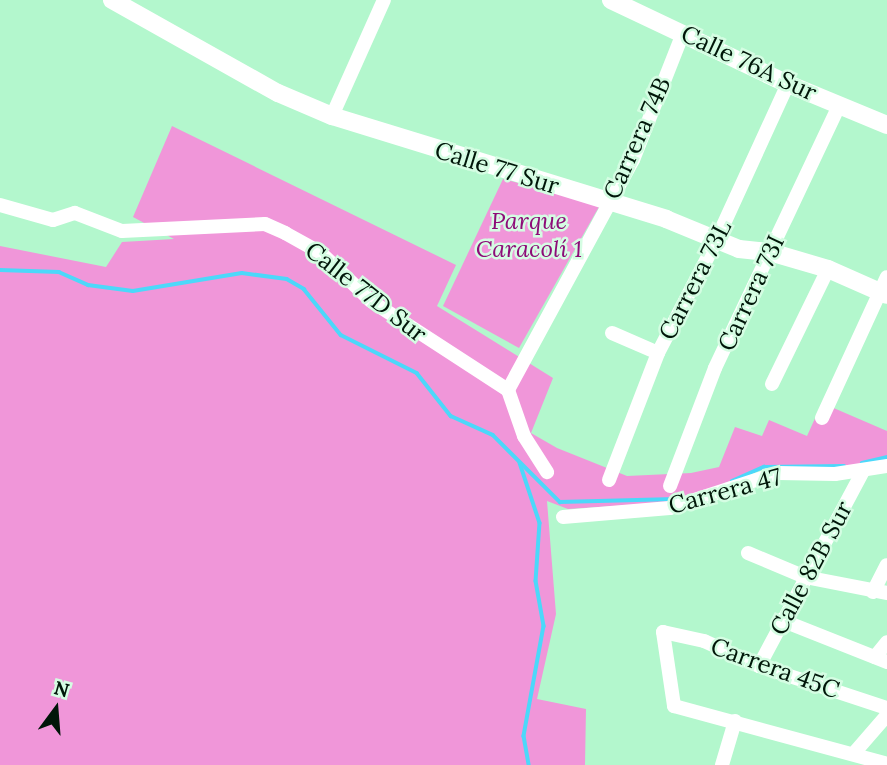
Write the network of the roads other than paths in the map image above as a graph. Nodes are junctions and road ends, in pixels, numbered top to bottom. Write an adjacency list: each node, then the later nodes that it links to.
1 (112, 0): 7 (street, Calle 77 Sur)
2 (384, 0): 7 (street)
3 (611, 0): 4 (street, Calle 76A Sur)
4 (683, 33): 5 (street, Calle 76A Sur); 9 (street, Carrera 74B)
5 (788, 84): 6 (street, Calle 76A Sur); 11 (street, Carrera 73L)
6 (840, 104): 8 (street, Calle 76A Sur); 12 (street, Carrera 73I)
7 (332, 116): 9 (street, Calle 77 Sur)
8 (887, 125)
9 (610, 201): 11 (street, Calle 77 Sur); 18 (street, Carrera 74B)
10 (0, 205): 18 (street, Calle 77D Sur)
11 (716, 242): 12 (street, Calle 77 Sur); 16 (street, Carrera 73L)
12 (770, 252): 13 (street, Calle 77 Sur); 24 (street, Carrera 73I)
13 (828, 269): 14 (street, Calle 77 Sur); 17 (street)
14 (885, 288): 19 (street)
15 (612, 333): 16 (street)
16 (657, 353): 23 (street, Carrera 73L)
17 (772, 384)
18 (508, 390): 22 (street)
19 (822, 418)
20 (887, 466): 21 (street, Carrera 47)
21 (863, 471): 25 (street, Carrera 47); 28 (street, Calle 82B Sur)
22 (547, 472)
23 (609, 480)
24 (670, 486)
25 (563, 517)
26 (748, 553): 28 (street)
27 (887, 565): 29 (street)
28 (805, 577): 29 (street); 30 (street, Calle 82B Sur)
29 (880, 593)
30 (781, 620): 32 (street); 33 (street, Calle 82B Sur)
31 (887, 642): 32 (street)
32 (881, 659)
33 (759, 666): 34 (street, Carrera 45C); 36 (street, Carrera 45C)
34 (887, 708)
35 (887, 715): 37 (street)
36 (735, 721): 37 (street); 39 (street)
37 (855, 752): 38 (street)
38 (887, 764)
39 (722, 765)

